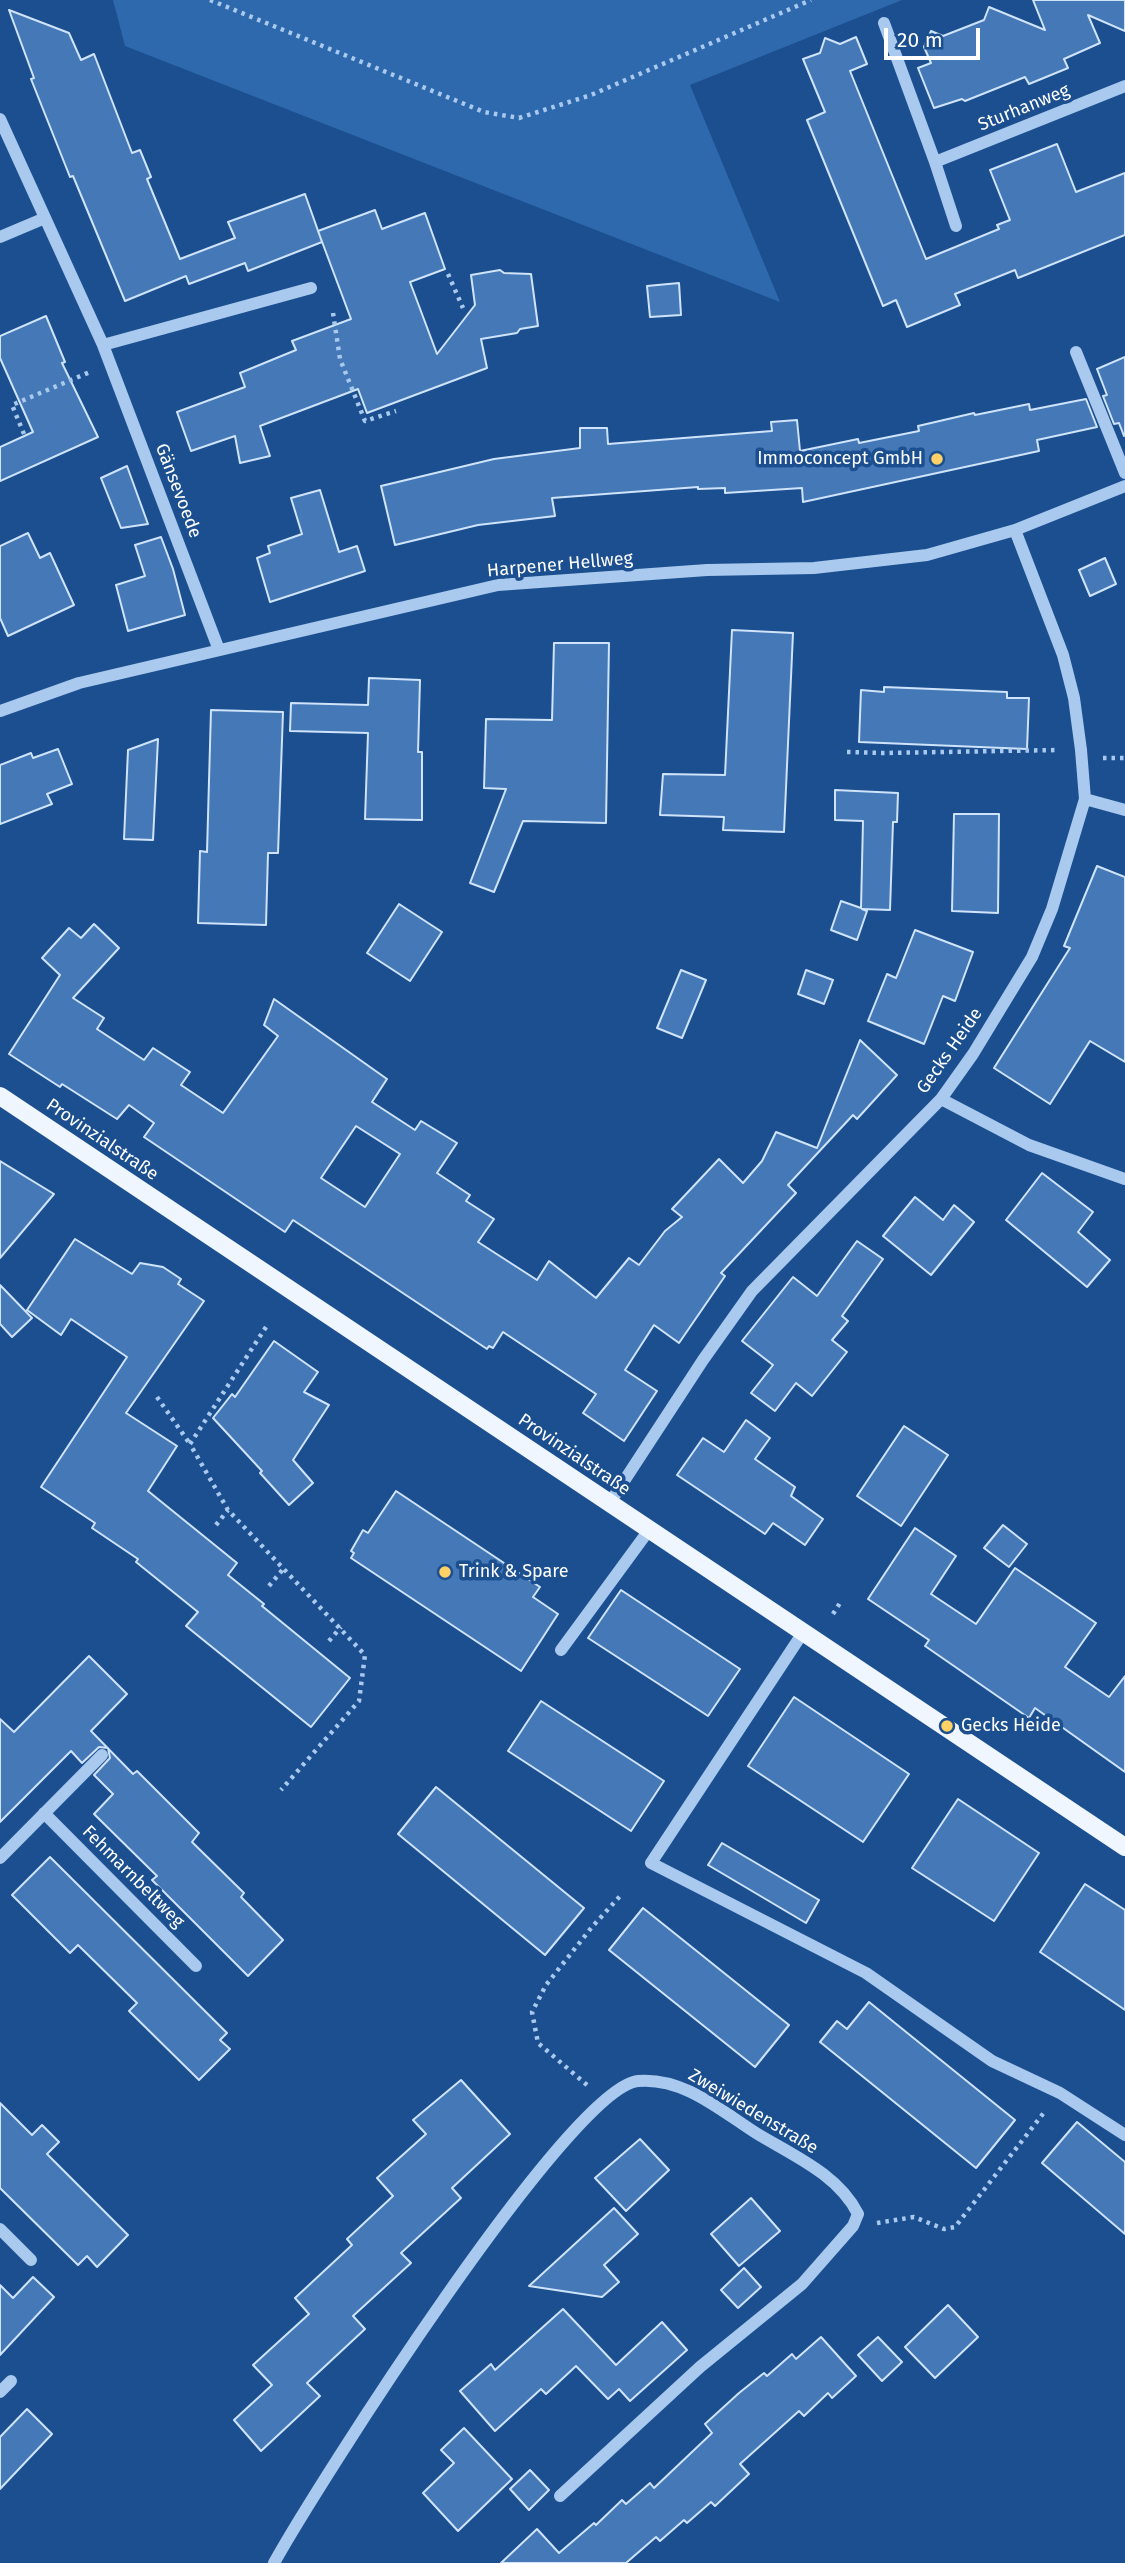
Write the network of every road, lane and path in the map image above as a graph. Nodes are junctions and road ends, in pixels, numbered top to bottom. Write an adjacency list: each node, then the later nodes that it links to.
1 (210, 0): 2 (path)
2 (811, 0)
3 (884, 23): 6 (street)
4 (1125, 86): 6 (street, Sturhanweg)
5 (0, 119): 7 (street, Gänsevoede)
6 (935, 162): 8 (street)
7 (45, 218): 9 (street); 14 (street, Gänsevoede)
8 (956, 226)
9 (0, 237)
10 (448, 274): 12 (path)
11 (312, 288): 14 (street)
12 (463, 308)
13 (333, 313): 17 (path)
14 (103, 345): 16 (street, Gänsevoede)
15 (1076, 352): 19 (street)
16 (110, 363): 18 (path); 22 (street, Gänsevoede)
17 (396, 411)
18 (24, 434)
19 (1125, 473)
20 (1125, 486): 21 (street, Harpener Hellweg)
21 (1015, 530): 22 (street, Harpener Hellweg); 24 (street, Gecks Heide)
22 (219, 650): 23 (street, Harpener Hellweg)
23 (0, 711)
24 (1081, 750): 25 (path); 26 (street, Gecks Heide)
25 (847, 751)
26 (1085, 799): 27 (street); 29 (street, Gecks Heide)
27 (1125, 810)
28 (0, 1097): 34 (main road, Provinzialstraße)
29 (941, 1099): 30 (street); 34 (street, Gecks Heide)
30 (1125, 1179)
31 (266, 1327): 33 (path)
32 (157, 1397): 33 (path)
33 (190, 1444): 35 (path)
34 (609, 1504): 37 (main road, Provinzialstraße)
35 (228, 1510): 36 (path); 38 (path)
36 (216, 1525)
37 (649, 1530): 43 (main road, Provinzialstraße); 45 (street)
38 (284, 1567): 39 (path); 42 (path)
39 (269, 1586)
40 (840, 1603): 41 (path)
41 (833, 1614)
42 (341, 1627): 44 (path); 47 (path)
43 (804, 1631): 49 (main road, Provinzialstraße); 54 (street)
44 (329, 1641)
45 (561, 1650)
46 (102, 1755): 48 (street)
47 (281, 1790)
48 (44, 1813): 50 (street); 52 (street, Fehmarnbeltweg)
49 (1125, 1847)
50 (0, 1858)
51 (621, 1895): 53 (path)
52 (196, 1966)
53 (577, 2077)
54 (1060, 2093): 55 (street); 56 (path)
55 (1125, 2135)
56 (853, 2226): 61 (street); 62 (street, Zweiwiedenstraße)
57 (0, 2229): 58 (street)
58 (31, 2260)
59 (11, 2381): 60 (street)
60 (0, 2392)
61 (560, 2496)
62 (274, 2563)

